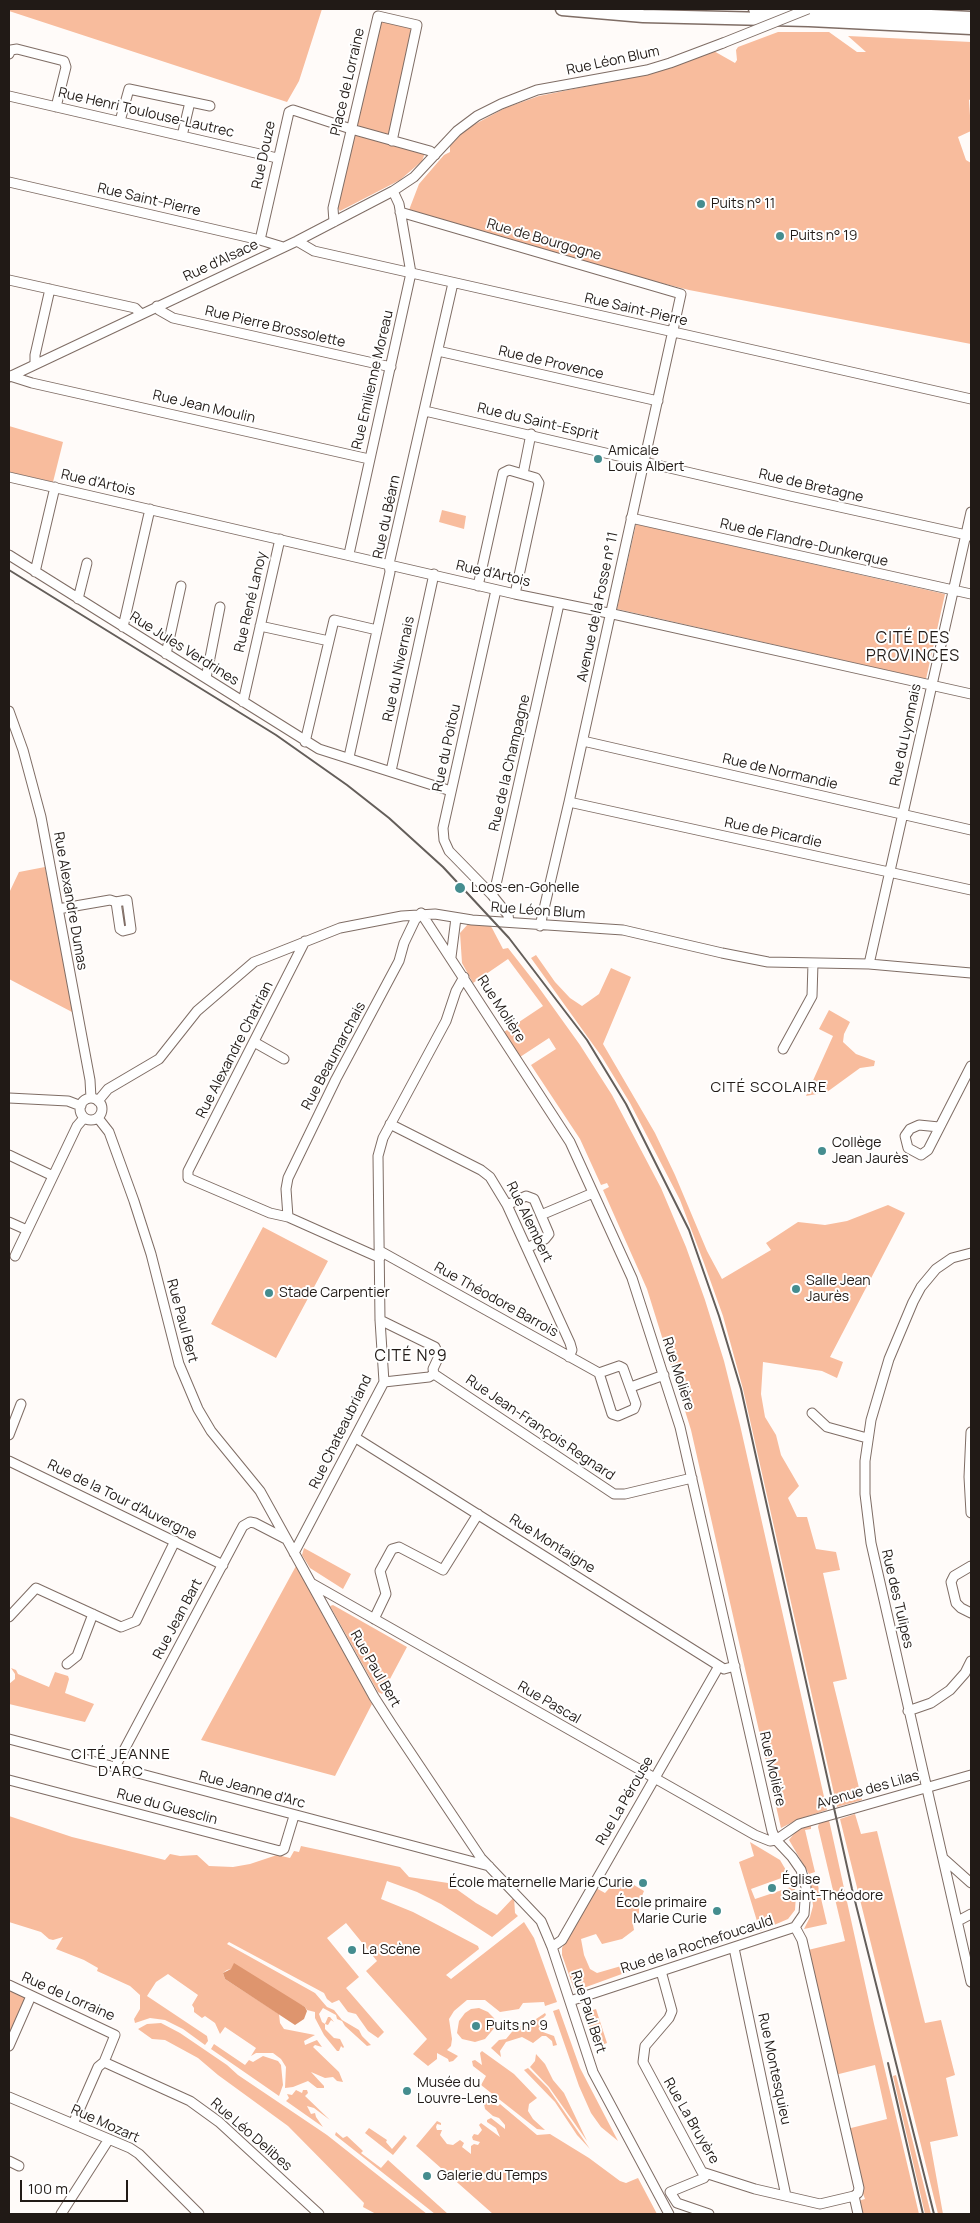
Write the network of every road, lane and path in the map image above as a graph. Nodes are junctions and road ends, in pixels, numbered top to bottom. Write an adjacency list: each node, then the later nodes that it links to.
1 (562, 9): 5 (highway)
2 (755, 9): 4 (highway)
3 (808, 9): 15 (street, Rue Léon Blum, bridge)
4 (971, 18)
5 (971, 28)
6 (9, 54): 10 (street)
7 (9, 96): 10 (street, Rue Henri Toulouse-Lautrec)
8 (190, 102): 9 (street); 11 (street); 13 (street)
9 (210, 106)
10 (56, 107): 11 (street, Rue Henri Toulouse-Lautrec)
11 (120, 121): 13 (street, Rue Henri Toulouse-Lautrec)
12 (351, 129): 14 (street); 14 (street, Place de Lorraine); 16 (street, Rue Douze); 20 (street, Place de Lorraine)
13 (182, 136): 16 (street, Rue Henri Toulouse-Lautrec)
14 (392, 141): 15 (street)
15 (435, 155): 18 (street, Rue d'Alsace)
16 (277, 158): 21 (street, Rue Douze)
17 (9, 182): 21 (street, Rue Saint-Pierre)
18 (393, 191): 19 (street, Rue Emilienne Moreau); 20 (street, Rue d'Alsace)
19 (400, 212): 24 (street, Rue Emilienne Moreau); 28 (street, Rue de Bourgogne)
20 (334, 222): 22 (street, Rue d'Alsace)
21 (260, 240): 23 (street, Rue Saint-Pierre)
22 (297, 241): 23 (street, Rue d'Alsace); 24 (street, Rue Saint-Pierre)
23 (283, 247): 29 (street, Rue d'Alsace)
24 (412, 273): 26 (street, Rue Saint-Pierre); 34 (street, Rue Emilienne Moreau)
25 (9, 280): 27 (street)
26 (453, 283): 31 (street, Rue Saint-Pierre); 32 (street, Rue du Béarn)
27 (50, 289): 30 (street); 33 (street)
28 (681, 294): 31 (street, Avenue de la Fosse n° 11)
29 (157, 306): 30 (street, Rue d'Alsace); 34 (street, Rue Pierre Brossolette)
30 (141, 314): 33 (street, Rue d'Alsace)
31 (674, 333): 37 (street, Rue Saint-Pierre); 38 (street, Avenue de la Fosse n° 11)
32 (438, 351): 38 (street, Rue de Provence); 39 (street, Rue du Béarn)
33 (31, 366): 35 (street, Rue d'Alsace); 36 (street)
34 (391, 367): 41 (street, Rue Emilienne Moreau)
35 (10, 376): 36 (street, Rue Jean Moulin)
36 (32, 383): 41 (street, Rue Jean Moulin)
37 (971, 399)
38 (658, 401): 42 (street, Avenue de la Fosse n° 11)
39 (425, 411): 40 (street, Rue du Saint-Esprit); 54 (street, Rue du Béarn)
40 (531, 434): 42 (street, Rue du Saint-Esprit); 43 (street)
41 (370, 459): 51 (street, Rue Emilienne Moreau)
42 (644, 462): 48 (street, Avenue de la Fosse n° 11); 49 (street, Rue de Bretagne)
43 (523, 474): 58 (street); 61 (street)
44 (9, 477): 45 (street, Rue d'Artois)
45 (55, 487): 46 (street, Rue d'Artois); 55 (street)
46 (150, 509): 50 (street, Rue d'Artois); 68 (street)
47 (971, 512): 49 (street, Rue du Lyonnais)
48 (631, 518): 60 (street, Rue de Flandre-Dunkerque); 66 (street, Avenue de la Fosse n° 11)
49 (969, 535): 60 (street, Rue du Lyonnais)
50 (280, 538): 51 (street, Rue d'Artois); 67 (street, Rue René Lanoy)
51 (349, 554): 54 (street, Rue d'Artois)
52 (9, 555): 55 (street, Rue Jules Verdrines)
53 (87, 563): 63 (street)
54 (389, 564): 56 (street, Rue d'Artois); 69 (street, Rue du Béarn)
55 (35, 572): 63 (street, Rue Jules Verdrines)
56 (434, 574): 58 (street, Rue d'Artois); 80 (street, Rue du Nivernais)
57 (181, 586): 71 (street)
58 (478, 586): 59 (street, Rue d'Artois)
59 (496, 590): 61 (street, Rue d'Artois); 81 (street, Rue du Poitou)
60 (953, 590): 62 (street, Rue de Flandre-Dunkerque); 73 (street, Rue du Lyonnais)
61 (515, 594): 64 (street, Rue d'Artois)
62 (971, 594)
63 (78, 599): 68 (street, Rue Jules Verdrines)
64 (559, 604): 66 (street, Rue d'Artois); 87 (street, Rue de la Champagne)
65 (220, 607): 72 (street)
66 (610, 614): 73 (street, Rue d'Artois); 78 (street, Avenue de la Fosse n° 11)
67 (260, 626): 70 (street); 75 (street, Rue René Lanoy)
68 (122, 627): 71 (street, Rue Jules Verdrines)
69 (377, 630): 70 (street); 79 (street, Rue du Béarn)
70 (329, 642): 77 (street)
71 (166, 654): 72 (street, Rue Jules Verdrines)
72 (206, 678): 75 (street, Rue Jules Verdrines)
73 (931, 685): 74 (street, Rue d'Artois); 83 (street, Rue du Lyonnais)
74 (971, 694)
75 (243, 702): 77 (street, Rue Jules Verdrines)
76 (9, 711): 89 (street, Rue Alexandre Dumas)
77 (305, 742): 79 (street, Rue Jules Verdrines)
78 (583, 742): 82 (street, Avenue de la Fosse n° 11); 83 (street, Rue de Normandie)
79 (349, 757): 80 (street, Rue Jules Verdrines)
80 (391, 771): 81 (street, Rue Jules Verdrines)
81 (451, 790): 87 (street, Rue du Poitou)
82 (569, 802): 85 (street, Rue de Picardie); 93 (street, Avenue de la Fosse n° 11)
83 (903, 815): 84 (street, Rue de Normandie); 85 (street, Rue du Lyonnais)
84 (971, 830)
85 (889, 872): 86 (street, Rue de Picardie); 97 (street, Rue du Lyonnais)
86 (971, 890)
87 (492, 895): 92 (street)
88 (116, 902): 89 (street)
89 (58, 909): 104 (street, Rue Alexandre Dumas)
90 (421, 913): 91 (street, Rue Léon Blum); 94 (street, Rue Léon Blum); 95 (street, Rue Molière); 119 (street, Rue Beaumarchais)
91 (456, 918): 92 (street, Rue Léon Blum); 95 (street)
92 (509, 922): 93 (street, Rue Léon Blum)
93 (540, 926): 96 (street, Rue Léon Blum)
94 (305, 941): 100 (street, Rue Alexandre Chatrian); 105 (street, Rue Léon Blum)
95 (451, 957): 99 (street, Rue Molière)
96 (813, 963): 97 (street, Rue Léon Blum); 101 (street)
97 (869, 964): 98 (street, Rue Léon Blum)
98 (971, 973)
99 (464, 977): 111 (street, Rue Chateaubriand); 116 (street, Rue Molière)
100 (254, 1042): 102 (street); 114 (street, Rue Alexandre Chatrian)
101 (783, 1049)
102 (284, 1059)
103 (971, 1066): 112 (street)
104 (91, 1083): 105 (street); 107 (street, Rue Alexandre Dumas)
105 (108, 1089): 107 (street)
106 (9, 1098): 108 (street)
107 (95, 1100): 108 (street); 110 (street)
108 (81, 1106): 109 (street)
109 (84, 1118): 110 (street); 115 (street)
110 (98, 1118): 143 (street, Rue Paul Bert)
111 (390, 1124): 117 (street, Rue Alembert); 124 (street, Rue Chateaubriand)
112 (939, 1127)
113 (9, 1155): 115 (street)
114 (188, 1171): 119 (street, Rue Théodore Barrois)
115 (53, 1176): 121 (street)
116 (593, 1192): 118 (street); 130 (street, Rue Molière)
117 (507, 1205): 118 (street); 122 (street, Rue Alembert)
118 (541, 1215): 122 (street)
119 (288, 1217): 124 (street, Rue Théodore Barrois)
120 (9, 1222): 121 (street)
121 (27, 1230): 125 (street)
122 (527, 1248): 127 (street, Rue Alembert)
123 (971, 1253): 138 (street, Rue des Tulipes)
124 (380, 1254): 126 (street, Rue Chateaubriand); 127 (street, Rue Théodore Barrois)
125 (15, 1256)
126 (380, 1320): 129 (street); 131 (street, Rue Chateaubriand)
127 (569, 1357): 128 (street, Rue Théodore Barrois)
128 (599, 1373): 132 (street); 132 (street)
129 (434, 1374): 131 (street); 140 (street, Rue Jean-François Regnard)
130 (664, 1375): 132 (street); 140 (street, Rue Molière)
131 (384, 1382): 137 (street, Rue Chateaubriand)
132 (631, 1387)
133 (21, 1404): 136 (street)
134 (812, 1413): 138 (street)
135 (971, 1432): 141 (street)
136 (9, 1435)
137 (356, 1438): 142 (street, Rue Montaigne); 145 (street, Rue Chateaubriand)
138 (867, 1438): 157 (street, Rue des Tulipes)
139 (9, 1461): 144 (street, Rue de la Tour d'Auvergne)
140 (692, 1478): 156 (street, Rue Molière)
141 (971, 1513)
142 (478, 1514): 152 (street); 155 (street, Rue Montaigne)
143 (286, 1539): 145 (street, Rue Paul Bert); 146 (street, Rue Jean Bart)
144 (174, 1541): 146 (street, Rue de la Tour d'Auvergne); 150 (street)
145 (294, 1553): 148 (street, Rue Paul Bert)
146 (222, 1565): 159 (street, Rue Jean Bart)
147 (971, 1566): 149 (street)
148 (310, 1582): 152 (street, Rue Pascal); 167 (street, Rue Paul Bert)
149 (971, 1613)
150 (93, 1614): 151 (street); 154 (street)
151 (9, 1617)
152 (374, 1619): 161 (street, Rue Pascal)
153 (971, 1661): 157 (street)
154 (67, 1664)
155 (719, 1666): 156 (street); 161 (street, Rue La Pérouse)
156 (735, 1666): 165 (street, Rue Molière)
157 (908, 1711): 163 (street, Rue des Tulipes)
158 (9, 1740): 159 (street, Rue Jeanne d'Arc)
159 (115, 1767): 164 (street, Rue Jeanne d'Arc)
160 (971, 1775): 163 (street, Avenue des Lilas)
161 (654, 1778): 165 (street, Rue Pascal); 172 (street, Rue La Pérouse)
162 (9, 1780): 164 (street, Rue du Guesclin)
163 (927, 1787): 165 (street, Avenue des Lilas); 166 (street, Rue des Tulipes)
164 (294, 1816): 167 (street, Rue Jeanne d'Arc)
165 (776, 1840): 171 (street, Rue de la Rochefoucauld)
166 (943, 1858): 168 (street); 170 (street, Rue des Tulipes)
167 (489, 1866): 172 (street, Rue Paul Bert)
168 (971, 1883)
169 (971, 1914): 170 (street)
170 (958, 1922): 175 (street, Rue des Tulipes)
171 (795, 1928): 173 (street, Rue de la Rochefoucauld); 188 (street)
172 (552, 1947): 178 (street, Rue Paul Bert)
173 (734, 1948): 174 (street, Rue de la Rochefoucauld); 187 (street, Rue Montesquieu)
174 (661, 1971): 178 (street, Rue de la Rochefoucauld); 186 (street, Rue La Bruyère)
175 (971, 1982)
176 (9, 1985): 177 (street, Rue de Lorraine)
177 (31, 1996): 179 (street); 180 (street, Rue de Lorraine)
178 (570, 2001): 192 (street, Rue Paul Bert)
179 (9, 2046)
180 (104, 2062): 182 (street); 191 (street, Rue Léo Delibes)
181 (9, 2097): 182 (street, Rue Mozart)
182 (73, 2124): 183 (street, Rue Mozart)
183 (109, 2139): 189 (street); 190 (street, Rue Mozart)
184 (9, 2161): 185 (street)
185 (19, 2166)
186 (706, 2175): 187 (street, Rue La Bruyère); 193 (street)
187 (786, 2196): 188 (street, Rue La Bruyère)
188 (854, 2196): 194 (street)
189 (61, 2214)
190 (199, 2214)
191 (319, 2214)
192 (669, 2214)
193 (709, 2214)
194 (858, 2214)

